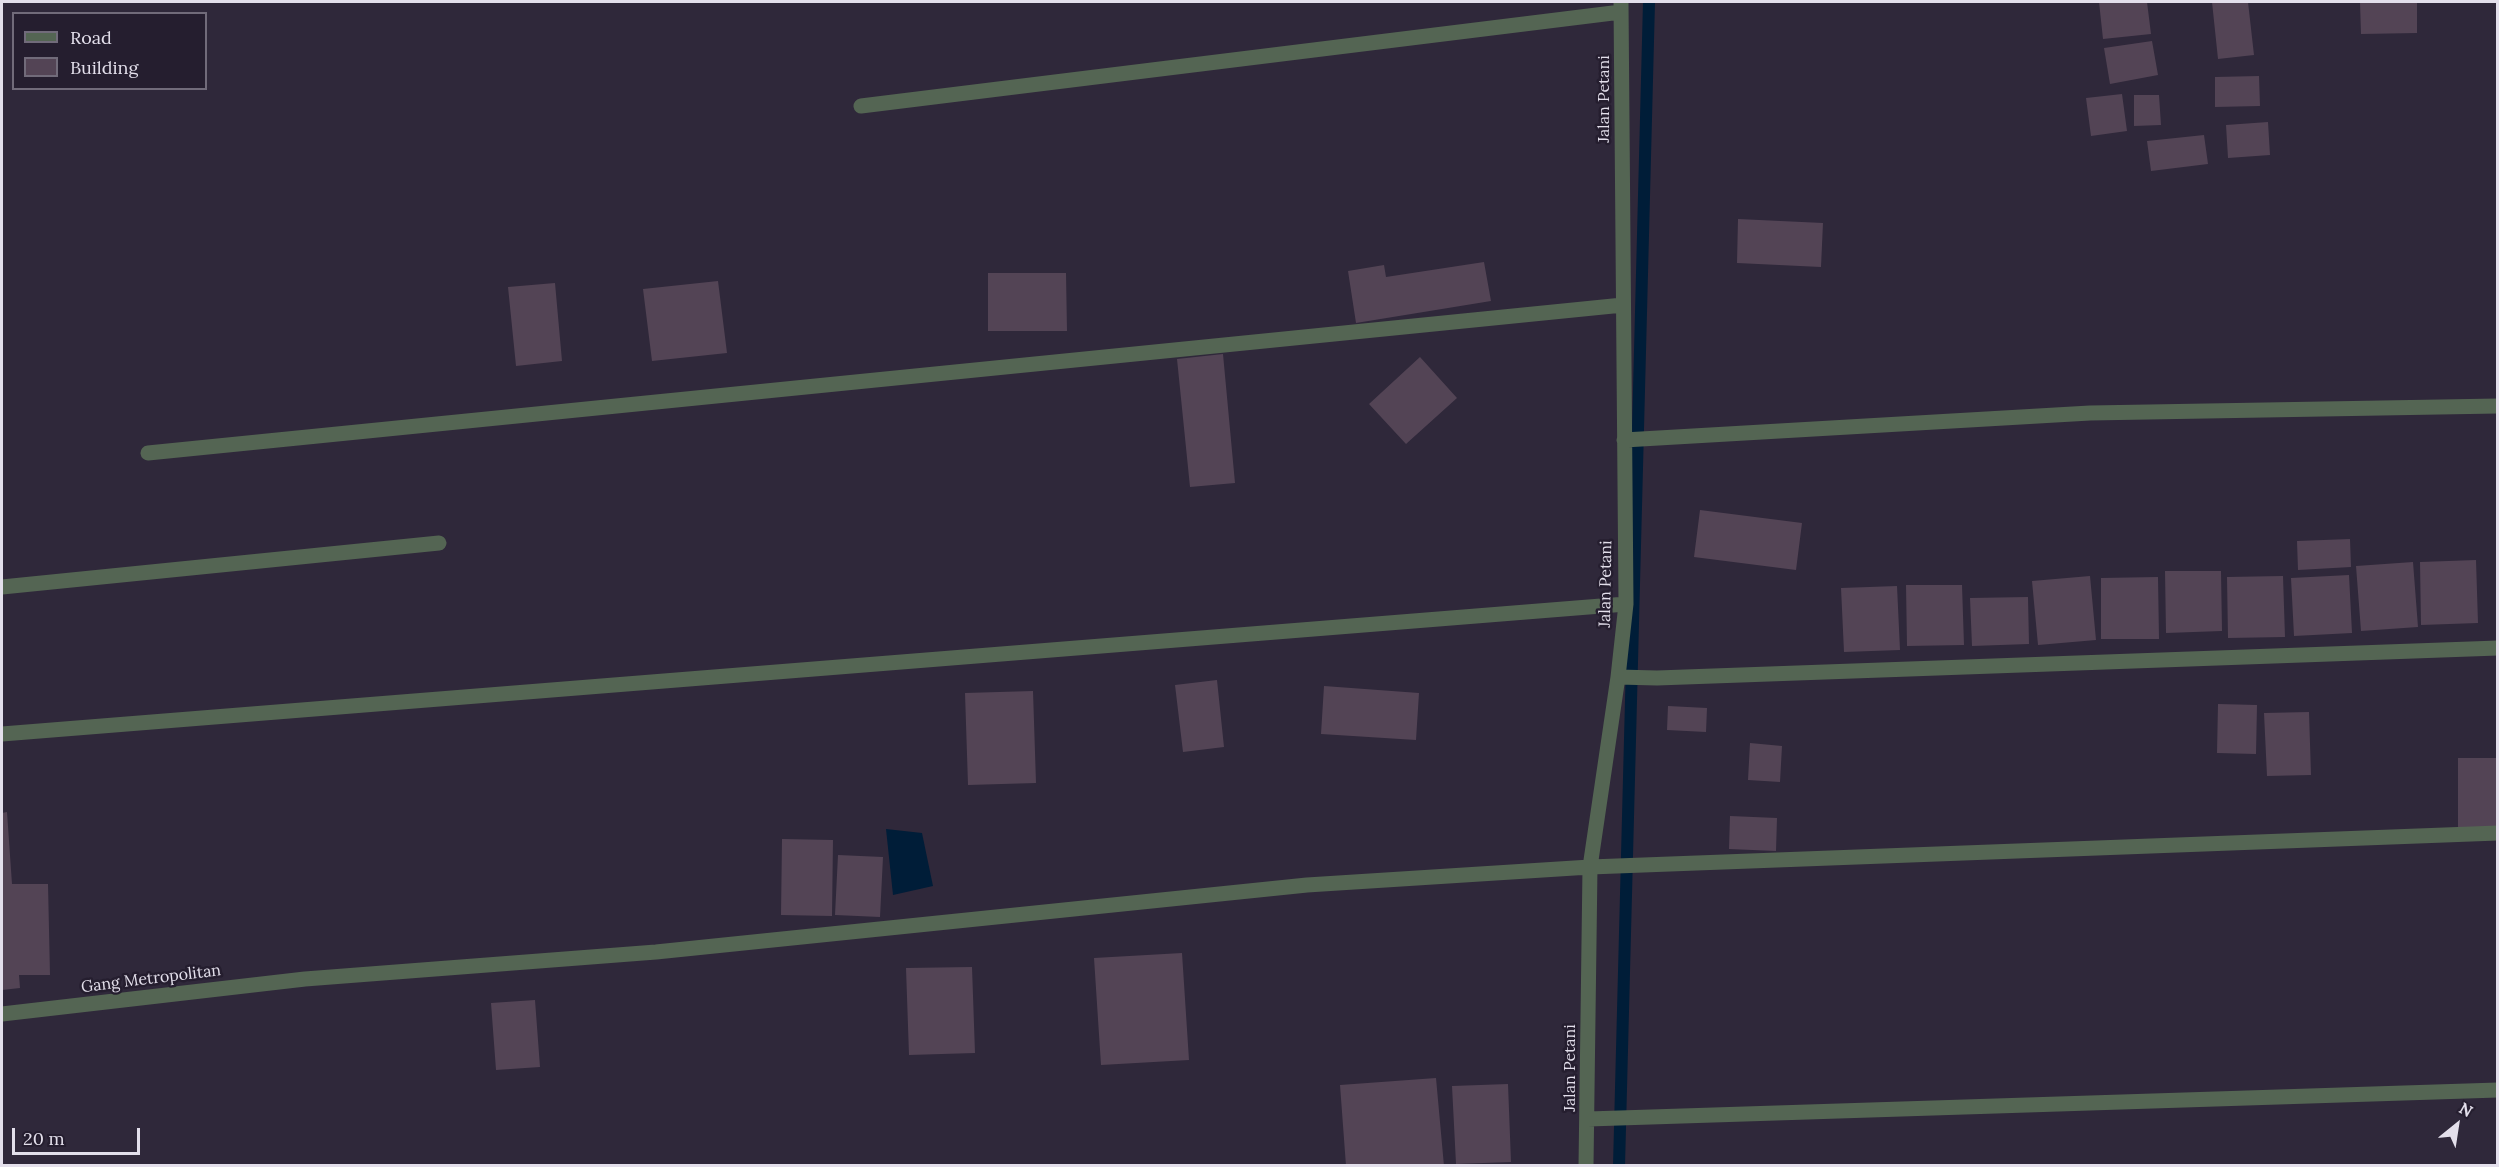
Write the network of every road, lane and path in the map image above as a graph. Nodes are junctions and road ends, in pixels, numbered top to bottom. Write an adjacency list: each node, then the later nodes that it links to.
1 (1621, 7): 2 (street); 3 (street, Jalan Petani)
2 (861, 106)
3 (1623, 305): 5 (street, Jalan Petani); 6 (street)
4 (2498, 406): 5 (street)
5 (1624, 440): 9 (street, Jalan Petani)
6 (147, 453)
7 (439, 543): 8 (street)
8 (2, 587)
9 (1626, 604): 11 (street, Jalan Petani); 12 (street)
10 (2498, 648): 11 (street)
11 (1618, 677): 14 (street, Jalan Petani)
12 (2, 734)
13 (2498, 833): 14 (street, Gang Metropolitan)
14 (1590, 867): 15 (street, Gang Metropolitan); 17 (street, Jalan Petani)
15 (2, 1014)
16 (2498, 1090): 17 (street)
17 (1588, 1119): 18 (street, Jalan Petani)
18 (1586, 1166)

